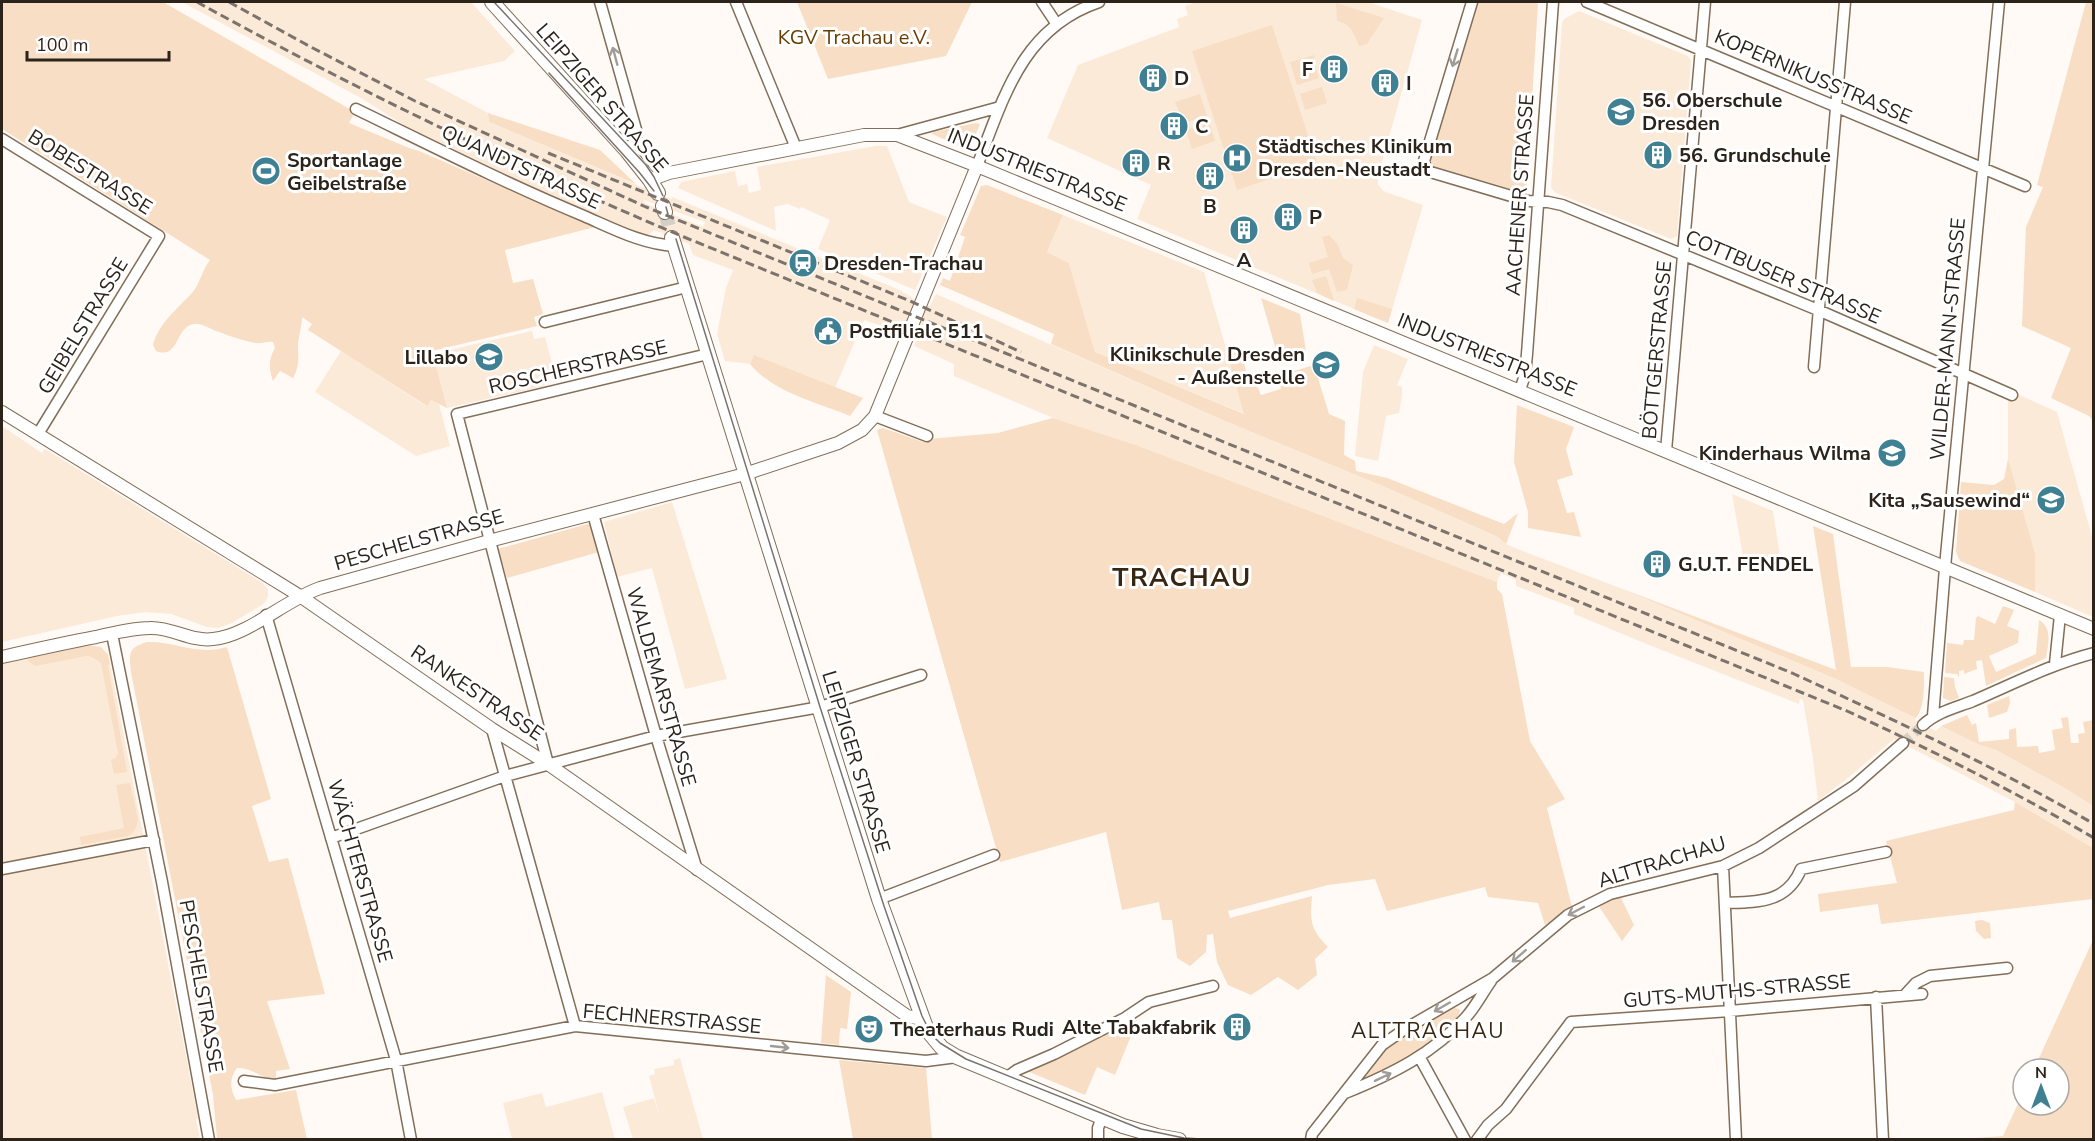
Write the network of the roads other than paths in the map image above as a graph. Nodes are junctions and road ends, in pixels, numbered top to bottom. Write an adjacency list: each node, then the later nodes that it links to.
1 (492, 2): 20 (main road, LEIPZIGER STRASSE)
2 (600, 2): 20 (street, one-way to 2)
3 (736, 2): 19 (street)
4 (1042, 2): 12 (street)
5 (1099, 2): 12 (street)
6 (1472, 2): 25 (street, COTTBUSER STRASSE, one-way to 25)
7 (1553, 2): 25 (street, AACHENER STRASSE)
8 (1587, 2): 13 (street, KOPERNIKUSSTRASSE)
9 (1705, 2): 13 (street, BÖTTGERSTRASSE)
10 (1845, 2): 14 (street)
11 (1999, 2): 22 (street, WILDER-MANN-STRASSE)
12 (1056, 23): 15 (street)
13 (1701, 50): 14 (street, KOPERNIKUSSTRASSE); 29 (street, BÖTTGERSTRASSE)
14 (1835, 105): 22 (street, KOPERNIKUSSTRASSE); 31 (street)
15 (1000, 107): 17 (street, INDUSTRIESTRASSE); 21 (street)
16 (356, 109): 28 (street, QUANDTSTRASSE)
17 (897, 135): 19 (street, INDUSTRIESTRASSE); 21 (street, INDUSTRIESTRASSE)
18 (2, 139): 27 (street, BOBESTRASSE)
19 (796, 147): 23 (street, INDUSTRIESTRASSE)
20 (627, 151): 23 (main road, LEIPZIGER STRASSE)
21 (977, 166): 36 (street, INDUSTRIESTRASSE); 39 (street)
22 (1982, 167): 24 (street, KOPERNIKUSSTRASSE); 35 (street, WILDER-MANN-STRASSE)
23 (650, 180): 26 (main road, LEIPZIGER STRASSE)
24 (2025, 186)
25 (1537, 202): 29 (street, COTTBUSER STRASSE); 36 (street, AACHENER STRASSE)
26 (662, 204)
27 (159, 236): 40 (street, GEIBELSTRASSE)
28 (674, 242): 30 (main road, LEIPZIGER STRASSE)
29 (1683, 255): 31 (street, COTTBUSER STRASSE); 42 (street, BÖTTGERSTRASSE)
30 (687, 287): 32 (street); 33 (main road, LEIPZIGER STRASSE)
31 (1818, 310): 34 (street); 35 (street, COTTBUSER STRASSE)
32 (545, 322)
33 (708, 354): 43 (main road, LEIPZIGER STRASSE); 45 (street, ROSCHERSTRASSE)
34 (1814, 367)
35 (1964, 372): 37 (street, COTTBUSER STRASSE); 46 (street, WILDER-MANN-STRASSE)
36 (1520, 390): 42 (street, INDUSTRIESTRASSE)
37 (2012, 395)
38 (2, 412): 40 (street, RANKESTRASSE)
39 (875, 416): 41 (street); 43 (street, PESCHELSTRASSE)
40 (38, 434): 47 (street, RANKESTRASSE)
41 (927, 436)
42 (1666, 451): 46 (street, INDUSTRIESTRASSE)
43 (745, 474): 44 (street, PESCHELSTRASSE); 56 (main road, LEIPZIGER STRASSE)
44 (593, 514): 45 (street, PESCHELSTRASSE); 60 (street, WALDEMARSTRASSE)
45 (489, 541): 47 (street, PESCHELSTRASSE); 62 (street)
46 (1945, 567): 49 (street, INDUSTRIESTRASSE); 57 (street, WILDER-MANN-STRASSE)
47 (300, 596): 48 (street, PESCHELSTRASSE); 59 (street, RANKESTRASSE)
48 (267, 615): 51 (street, PESCHELSTRASSE); 64 (street, WÄCHTERSTRASSE)
49 (2060, 615): 50 (street, INDUSTRIESTRASSE); 54 (street)
50 (2094, 629)
51 (112, 634): 53 (street, PESCHELSTRASSE); 65 (street, PESCHELSTRASSE)
52 (2094, 653): 54 (street)
53 (2, 657)
54 (2055, 664): 57 (street)
55 (921, 675): 56 (street)
56 (818, 708): 60 (street); 71 (main road, LEIPZIGER STRASSE)
57 (1933, 716): 58 (street)
58 (1923, 725)
59 (492, 729): 62 (street, RANKESTRASSE); 63 (street)
60 (656, 736): 62 (street); 70 (street, WALDEMARSTRASSE)
61 (1903, 743): 68 (street, ALTTRACHAU)
62 (548, 764): 63 (street); 70 (street, RANKESTRASSE)
63 (505, 776): 64 (street); 81 (street)
64 (331, 838): 84 (street, WÄCHTERSTRASSE)
65 (154, 840): 69 (street); 89 (street, PESCHELSTRASSE)
66 (1886, 852): 72 (street)
67 (994, 855): 71 (street)
68 (1723, 866): 72 (street); 74 (street, ALTTRACHAU, one-way to 74)
69 (2, 869)
70 (697, 870): 80 (street, RANKESTRASSE)
71 (879, 898): 80 (main road, LEIPZIGER STRASSE)
72 (1726, 903): 79 (street)
73 (2007, 968): 77 (street)
74 (1493, 978): 83 (street, ALTTRACHAU); 87 (street, ALTTRACHAU, one-way to 87)
75 (1213, 986): 85 (street)
76 (1922, 994): 77 (street, GUTS-MUTHS-STRASSE)
77 (1905, 995): 78 (street, GUTS-MUTHS-STRASSE)
78 (1876, 997): 79 (street, GUTS-MUTHS-STRASSE); 97 (street)
79 (1731, 1011): 95 (street, GUTS-MUTHS-STRASSE); 96 (street)
80 (921, 1017): 82 (main road, LEIPZIGER STRASSE)
81 (575, 1026): 82 (street, FECHNERSTRASSE, one-way to 82); 84 (street, FECHNERSTRASSE)
82 (957, 1057): 85 (main road, LEIPZIGER STRASSE)
83 (1420, 1058): 87 (street, ALTTRACHAU, one-way to 83); 94 (street)
84 (396, 1060): 86 (street, FECHNERSTRASSE); 90 (street, WÄCHTERSTRASSE)
85 (1006, 1078): 88 (main road, LEIPZIGER STRASSE)
86 (244, 1081)
87 (1344, 1093): 93 (street, ALTTRACHAU)
88 (1102, 1117): 91 (street); 92 (main road, LEIPZIGER STRASSE)
89 (209, 1140)
90 (411, 1140)
91 (1098, 1140)
92 (1179, 1140)
93 (1311, 1140)
94 (1465, 1140)
95 (1477, 1140)
96 (1736, 1140)
97 (1883, 1140)

